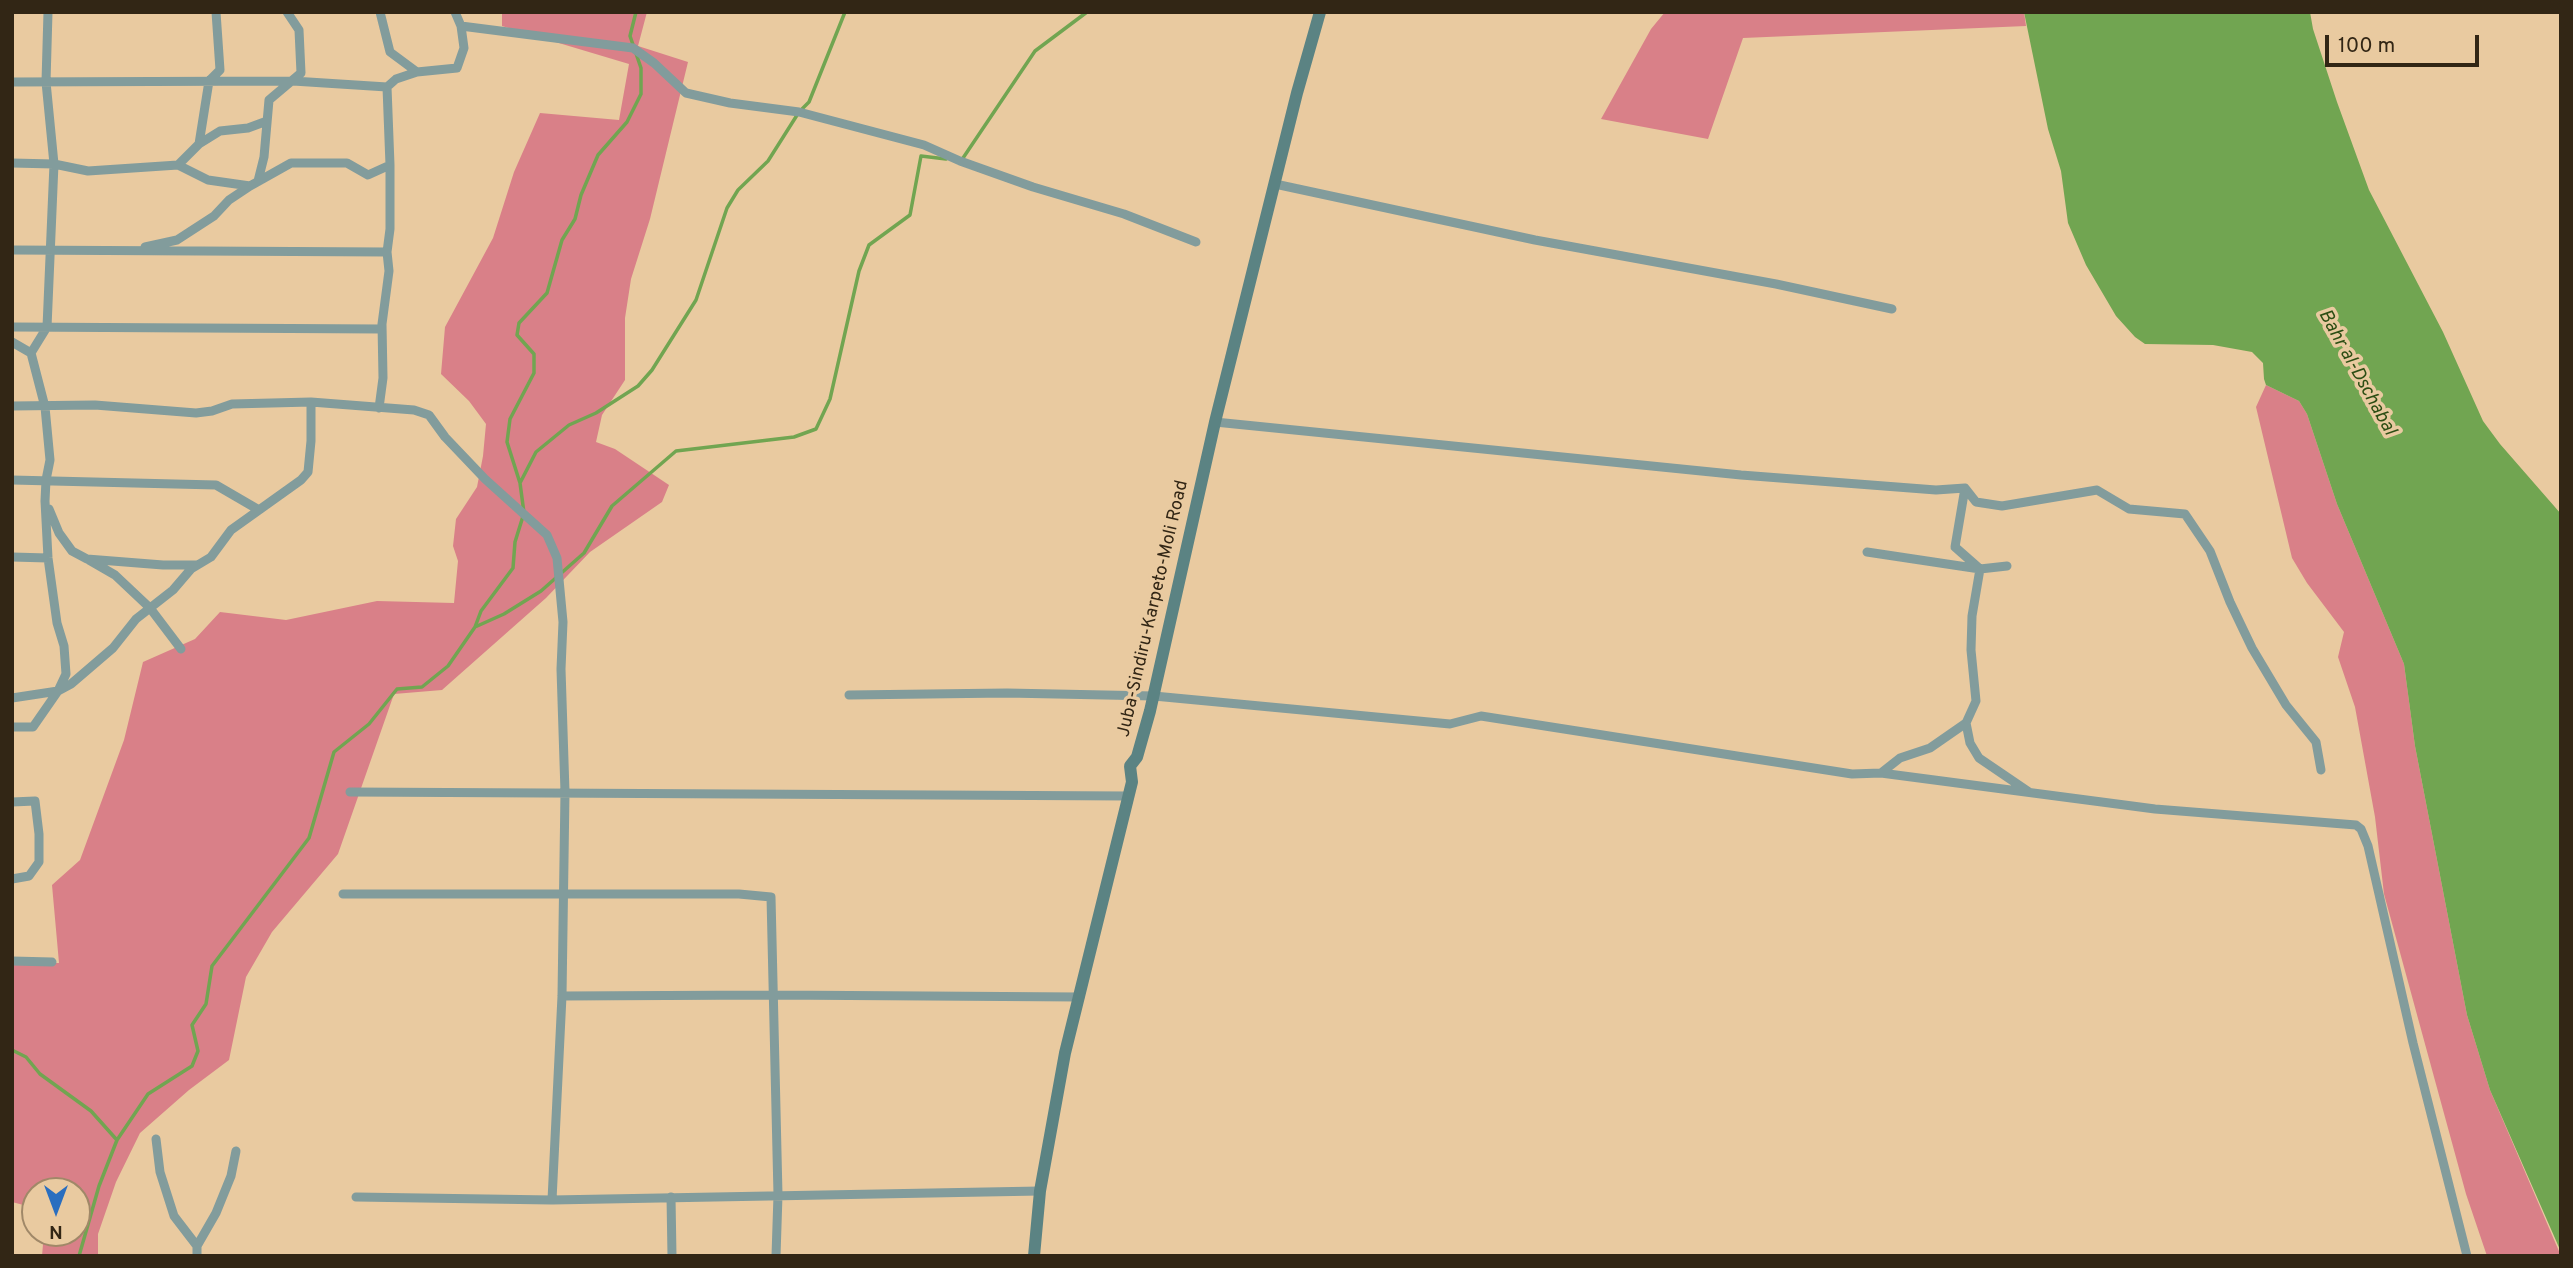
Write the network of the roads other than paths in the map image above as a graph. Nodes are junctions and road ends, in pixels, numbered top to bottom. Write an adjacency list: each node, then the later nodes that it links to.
1 (48, 12): 12 (street)
2 (216, 12): 9 (street)
3 (287, 12): 10 (street)
4 (380, 12): 8 (street)
5 (456, 12): 7 (street)
6 (1321, 12): 21 (main road, Juba-Sindiru-Karpeto-Moli Road)
7 (461, 26): 8 (street); 22 (street)
8 (417, 72): 13 (street)
9 (209, 81): 10 (street); 12 (street); 15 (street)
10 (293, 81): 13 (street); 14 (street)
11 (12, 82): 12 (street)
12 (46, 82): 17 (street)
13 (387, 87): 19 (street)
14 (267, 121): 15 (street); 20 (street)
15 (199, 144): 18 (street)
16 (12, 163): 17 (street)
17 (54, 164): 18 (street); 24 (street)
18 (178, 165): 20 (street)
19 (390, 165): 20 (street); 25 (street)
20 (254, 183): 24 (street)
21 (1275, 184): 26 (street); 36 (main road, Juba-Sindiru-Karpeto-Moli Road)
22 (1196, 242)
23 (12, 250): 24 (street)
24 (48, 251): 25 (street); 28 (street)
25 (387, 252): 29 (street)
26 (1892, 309)
27 (12, 327): 28 (street)
28 (47, 327): 29 (street); 31 (street)
29 (382, 329): 35 (street)
30 (12, 342): 31 (street)
31 (31, 353): 34 (street)
32 (311, 402): 34 (street); 35 (street); 41 (street)
33 (12, 406): 34 (street)
34 (45, 407): 38 (street)
35 (379, 408): 60 (street)
36 (1216, 422): 39 (street); 53 (main road, Juba-Sindiru-Karpeto-Moli Road)
37 (12, 480): 38 (street)
38 (46, 480): 40 (street); 41 (street)
39 (1965, 488): 48 (street); 57 (street)
40 (45, 501): 44 (street); 45 (street)
41 (259, 510): 46 (street)
42 (1867, 552): 48 (street)
43 (12, 557): 44 (street)
44 (48, 558): 51 (street)
45 (87, 559): 46 (street); 49 (street)
46 (201, 564): 49 (street)
47 (2007, 566): 48 (street)
48 (1980, 569): 55 (street)
49 (149, 608): 50 (street); 51 (street)
50 (181, 649)
51 (58, 691): 54 (street); 56 (street)
52 (849, 695): 53 (street)
53 (1154, 696): 58 (street); 62 (main road, Juba-Sindiru-Karpeto-Moli Road)
54 (12, 698)
55 (1966, 723): 58 (street); 61 (street)
56 (12, 727)
57 (2321, 770)
58 (1881, 773): 61 (street)
59 (350, 792): 60 (street)
60 (565, 792): 62 (street); 66 (street)
61 (2032, 793): 83 (street)
62 (1129, 796): 71 (main road, Juba-Sindiru-Karpeto-Moli Road)
63 (12, 802): 64 (street)
64 (12, 879)
65 (343, 894): 66 (street)
66 (564, 894): 69 (street); 70 (street)
67 (12, 961): 68 (street)
68 (52, 961)
69 (772, 995): 70 (street); 71 (street); 75 (street)
70 (562, 996): 78 (street)
71 (1080, 998): 74 (main road, Juba-Sindiru-Karpeto-Moli Road)
72 (156, 1139): 79 (street)
73 (236, 1151): 79 (street)
74 (1040, 1191): 75 (street); 82 (main road, Juba-Sindiru-Karpeto-Moli Road)
75 (778, 1195): 77 (street); 81 (street)
76 (356, 1198): 78 (street)
77 (671, 1198): 78 (street); 80 (street)
78 (552, 1200)
79 (197, 1251)
80 (672, 1256)
81 (776, 1256)
82 (1034, 1256)
83 (2467, 1256)

